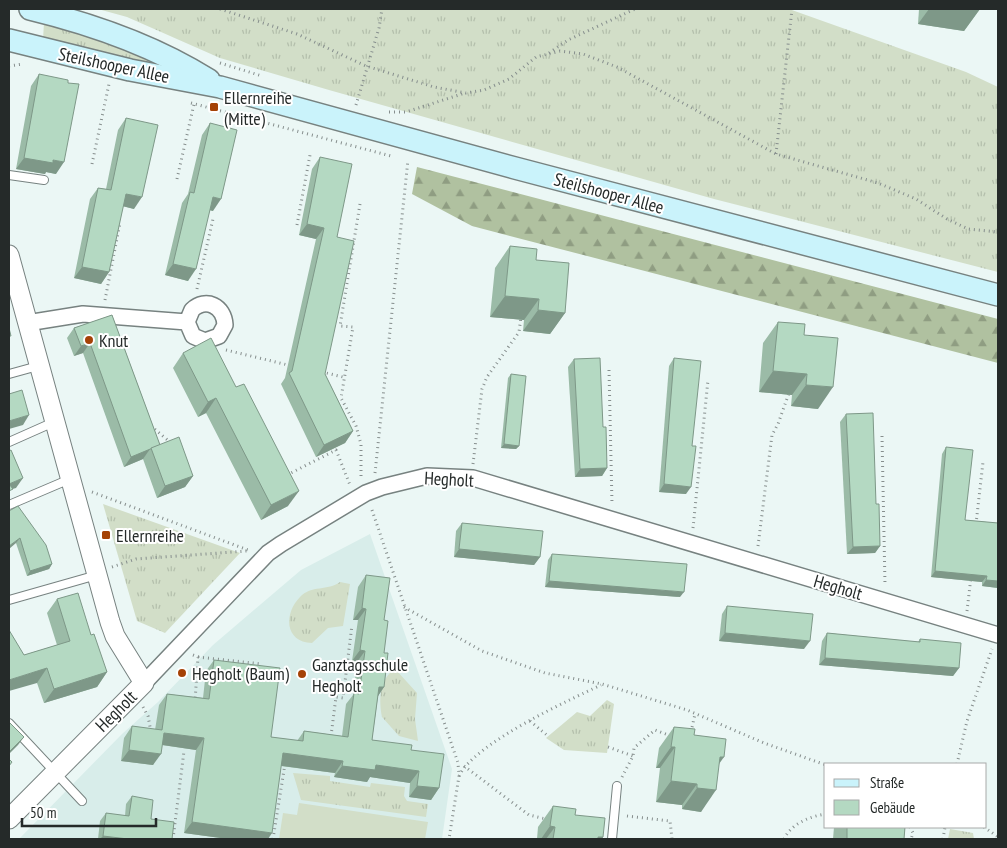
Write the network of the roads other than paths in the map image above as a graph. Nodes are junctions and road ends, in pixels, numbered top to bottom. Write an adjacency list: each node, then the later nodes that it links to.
1 (30, 9): 3 (main road, Steilshooper Allee)
2 (9, 40): 3 (main road, Steilshooper Allee)
3 (220, 87): 7 (main road, Steilshooper Allee)
4 (9, 175): 5 (lane)
5 (44, 180)
6 (9, 255): 9 (street)
7 (998, 295)
8 (190, 316): 8 (street); 9 (street)
9 (27, 323): 10 (street)
10 (38, 366): 11 (lane); 12 (street)
11 (9, 374)
12 (54, 422): 13 (lane); 14 (street)
13 (9, 442)
14 (77, 484): 15 (lane); 16 (street)
15 (9, 505)
16 (105, 571): 17 (lane); 19 (street)
17 (9, 600)
18 (995, 642): 19 (street, Hegholt)
19 (144, 683): 21 (street, Hegholt)
20 (9, 723): 21 (lane)
21 (55, 772): 23 (lane); 24 (street, Hegholt)
22 (617, 786): 25 (lane)
23 (82, 801)
24 (9, 820)
25 (612, 839)

